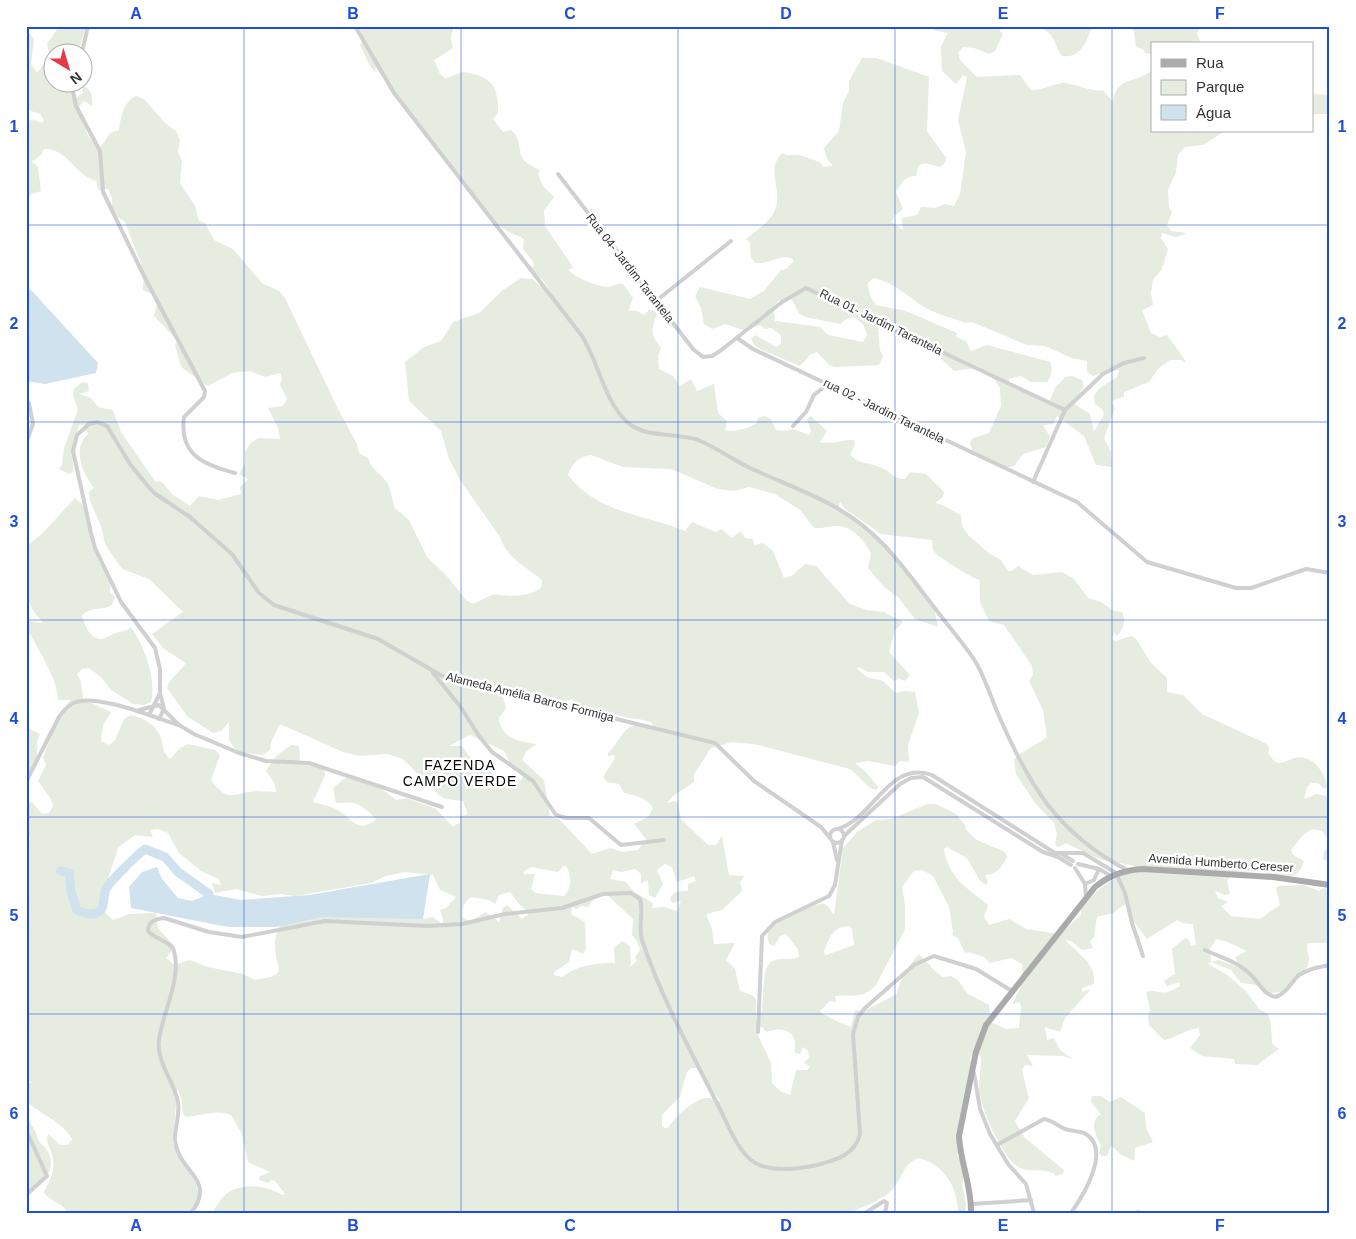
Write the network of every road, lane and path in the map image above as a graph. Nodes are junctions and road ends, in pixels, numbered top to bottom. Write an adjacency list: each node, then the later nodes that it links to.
1 (88, 26): 3 (street)
2 (355, 26): 38 (street)
3 (84, 42)
4 (73, 92): 16 (street)
5 (558, 174): 7 (street, Rua 04- Jardim Tarantela)
6 (731, 241): 7 (street)
7 (656, 301): 9 (street, Rua 04- Jardim Tarantela)
8 (737, 338): 9 (street, Rua 01- Jardim Tarantela); 11 (street, rua 02 - Jardim Tarantela); 13 (street, Rua 01- Jardim Tarantela)
9 (706, 357)
10 (1144, 358): 13 (street)
11 (828, 384): 14 (street); 17 (street, rua 02 - Jardim Tarantela)
12 (29, 403): 15 (street)
13 (1065, 410): 17 (street)
14 (793, 426)
15 (26, 443)
16 (234, 473)
17 (1032, 482): 18 (street)
18 (1330, 573)
19 (432, 671): 20 (street, Alameda Amélia Barros Formiga); 29 (street, Alameda Amélia Barros Formiga); 32 (street)
20 (160, 694): 21 (street); 22 (street, Alameda Amélia Barros Formiga)
21 (153, 706): 22 (street); 23 (street); 24 (street)
22 (164, 709): 25 (street); 26 (street)
23 (139, 710): 24 (street); 27 (street)
24 (149, 716): 25 (street)
25 (159, 719): 26 (street)
26 (179, 724): 28 (street)
27 (26, 782)
28 (442, 807)
29 (821, 827): 30 (street); 33 (street)
30 (836, 829): 31 (street); 33 (street); 34 (street)
31 (843, 838): 33 (street); 34 (street); 35 (street)
32 (664, 840)
33 (832, 840): 35 (street)
34 (1059, 855): 36 (street); 39 (street)
35 (838, 860): 47 (street)
36 (1072, 863)
37 (1099, 869): 39 (street); 40 (street); 40 (street)
38 (1126, 870): 39 (main road, Avenida Humberto Cereser); 41 (main road, Avenida Humberto Cereser)
39 (1113, 874): 42 (main road); 44 (street)
40 (1085, 884): 42 (street)
41 (1330, 885)
42 (1086, 897): 46 (main road)
43 (1205, 950): 45 (street)
44 (1142, 956)
45 (1330, 965)
46 (1012, 991): 48 (main road); 54 (street)
47 (758, 1032)
48 (972, 1069): 50 (street); 53 (main road)
49 (26, 1130): 51 (street)
50 (996, 1146): 52 (street); 59 (street)
51 (26, 1195)
52 (1031, 1200): 53 (street); 58 (street)
53 (972, 1204): 57 (main road)
54 (191, 1213)
55 (865, 1213): 56 (street)
56 (885, 1213)
57 (971, 1213)
58 (1034, 1213)
59 (1071, 1213)

